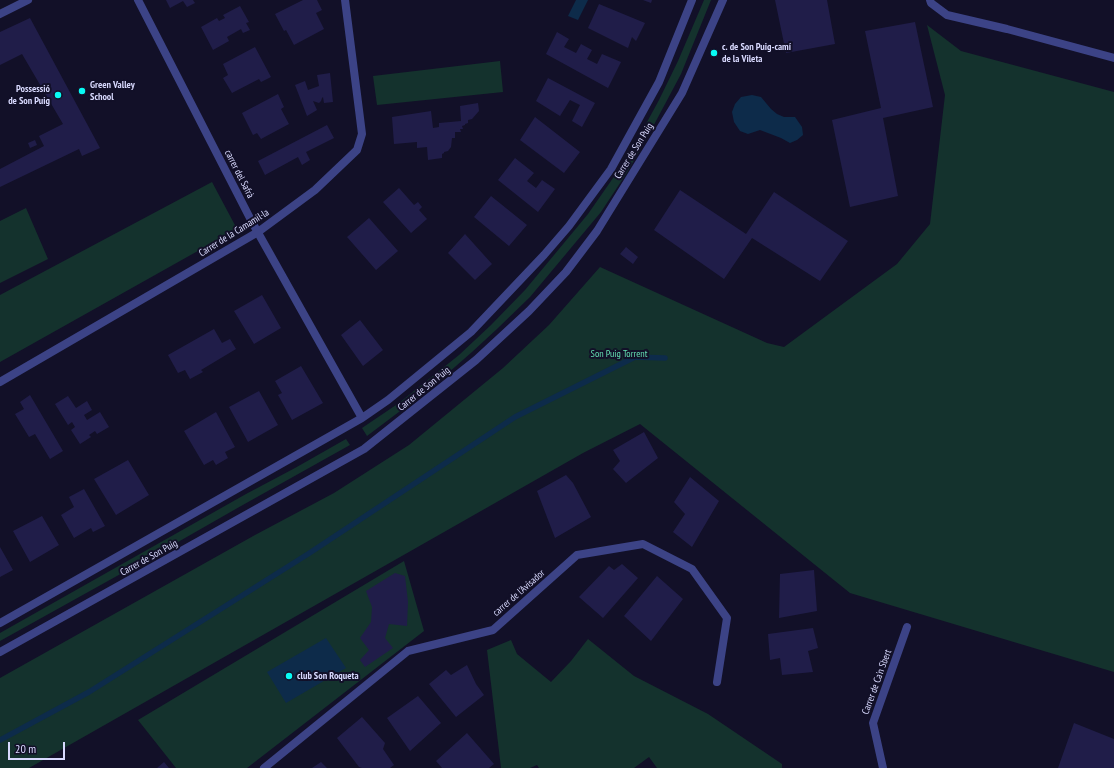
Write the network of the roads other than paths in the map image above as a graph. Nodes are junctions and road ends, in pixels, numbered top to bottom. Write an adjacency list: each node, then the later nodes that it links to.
1 (28, 0): 7 (street)
2 (138, 0): 9 (street, carrer del Safrà)
3 (345, 0): 9 (street, Carrer de la Camamil·la)
4 (692, 0): 11 (street, Carrer de Son Puig)
5 (723, 0): 14 (street, Carrer de Son Puig)
6 (930, 0): 8 (street)
7 (0, 14)
8 (1114, 58)
9 (258, 232): 10 (street, Carrer de la Camamil·la); 11 (street, carrer del Safrà)
10 (0, 382)
11 (362, 418): 12 (street, Carrer de Son Puig)
12 (0, 623)
13 (907, 627): 17 (street, Carrer de Ca'n Sbert)
14 (0, 652)
15 (717, 682): 16 (street, carrer de l'Avisador)
16 (264, 768)
17 (883, 768)

